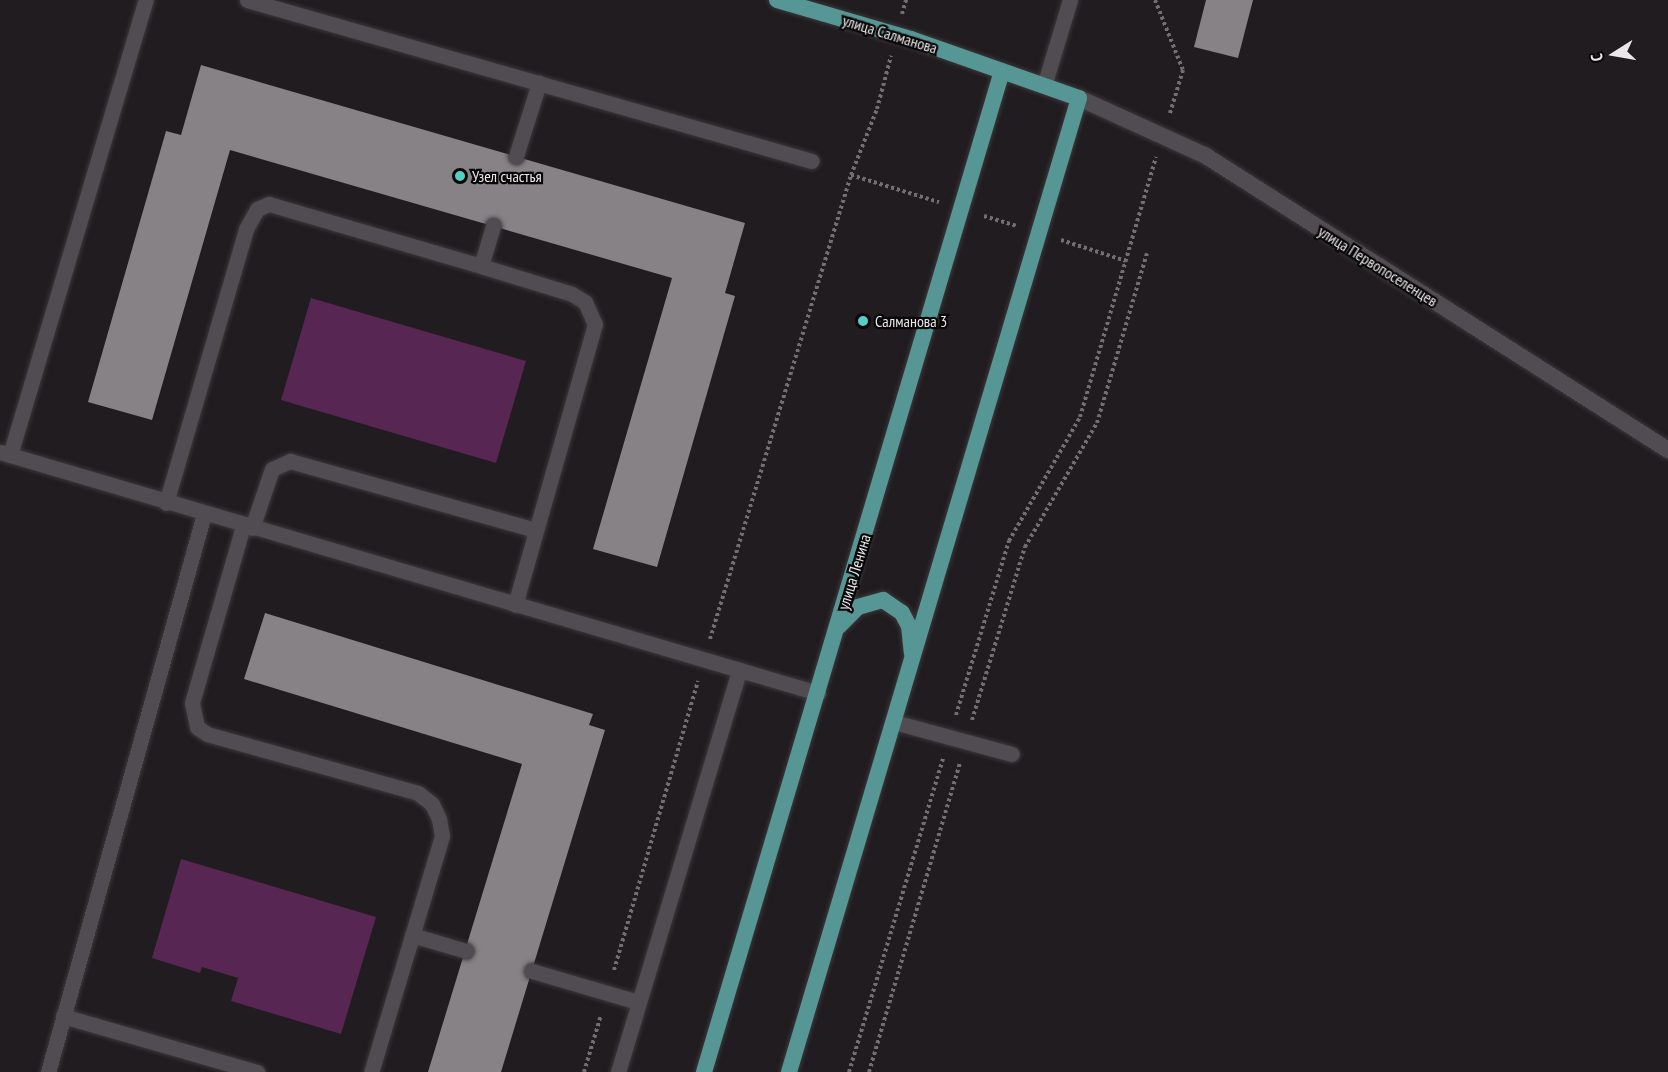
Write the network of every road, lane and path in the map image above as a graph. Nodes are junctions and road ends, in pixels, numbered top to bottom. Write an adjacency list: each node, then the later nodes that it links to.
1 (146, 0): 23 (lane)
2 (247, 0): 9 (lane)
3 (777, 0): 7 (main road, улица Салманова)
4 (906, 0): 7 (path)
5 (1070, 0): 10 (lane)
6 (1155, 0): 12 (path)
7 (897, 35): 8 (main road, улица Салманова); 15 (path)
8 (1002, 71): 10 (main road, улица Салманова); 16 (main road, улица Ленина)
9 (539, 84): 13 (lane); 14 (lane)
10 (1044, 86): 11 (main road, улица Салманова)
11 (1079, 98): 12 (main road, улица Первопоселенцев); 18 (main road)
12 (1163, 135): 20 (path); 22 (main road, улица Первопоселенцев)
13 (516, 156)
14 (812, 161)
15 (850, 175): 16 (path); 30 (path)
16 (963, 209): 18 (path); 29 (main road, улица Ленина)
17 (493, 226): 21 (lane)
18 (1040, 234): 20 (path); 31 (main road)
19 (1147, 253): 36 (path)
20 (1126, 261): 35 (path)
21 (481, 266): 24 (lane); 27 (lane)
22 (1668, 450)
23 (5, 454): 24 (lane)
24 (166, 503): 25 (lane)
25 (204, 514): 26 (lane); 43 (lane)
26 (247, 527): 27 (lane); 28 (lane); 38 (lane)
27 (536, 530): 28 (lane)
28 (515, 605): 30 (lane)
29 (836, 630): 31 (main road); 33 (main road, улица Ленина)
30 (704, 660): 32 (lane); 41 (path)
31 (912, 663): 34 (main road)
32 (739, 670): 33 (lane); 42 (lane)
33 (818, 693): 49 (main road, улица Ленина)
34 (894, 722): 35 (lane); 50 (main road)
35 (949, 737): 36 (lane); 51 (path)
36 (966, 741): 37 (lane); 52 (path)
37 (1012, 754)
38 (412, 935): 39 (lane); 46 (lane)
39 (465, 951)
40 (531, 971): 41 (lane)
41 (607, 993): 42 (lane); 47 (path)
42 (638, 1002): 48 (lane)
43 (63, 1016): 44 (lane); 45 (lane)
44 (48, 1072)
45 (257, 1072)
46 (371, 1072)
47 (584, 1072)
48 (618, 1072)
49 (705, 1072)
50 (789, 1072)
51 (849, 1072)
52 (869, 1072)

